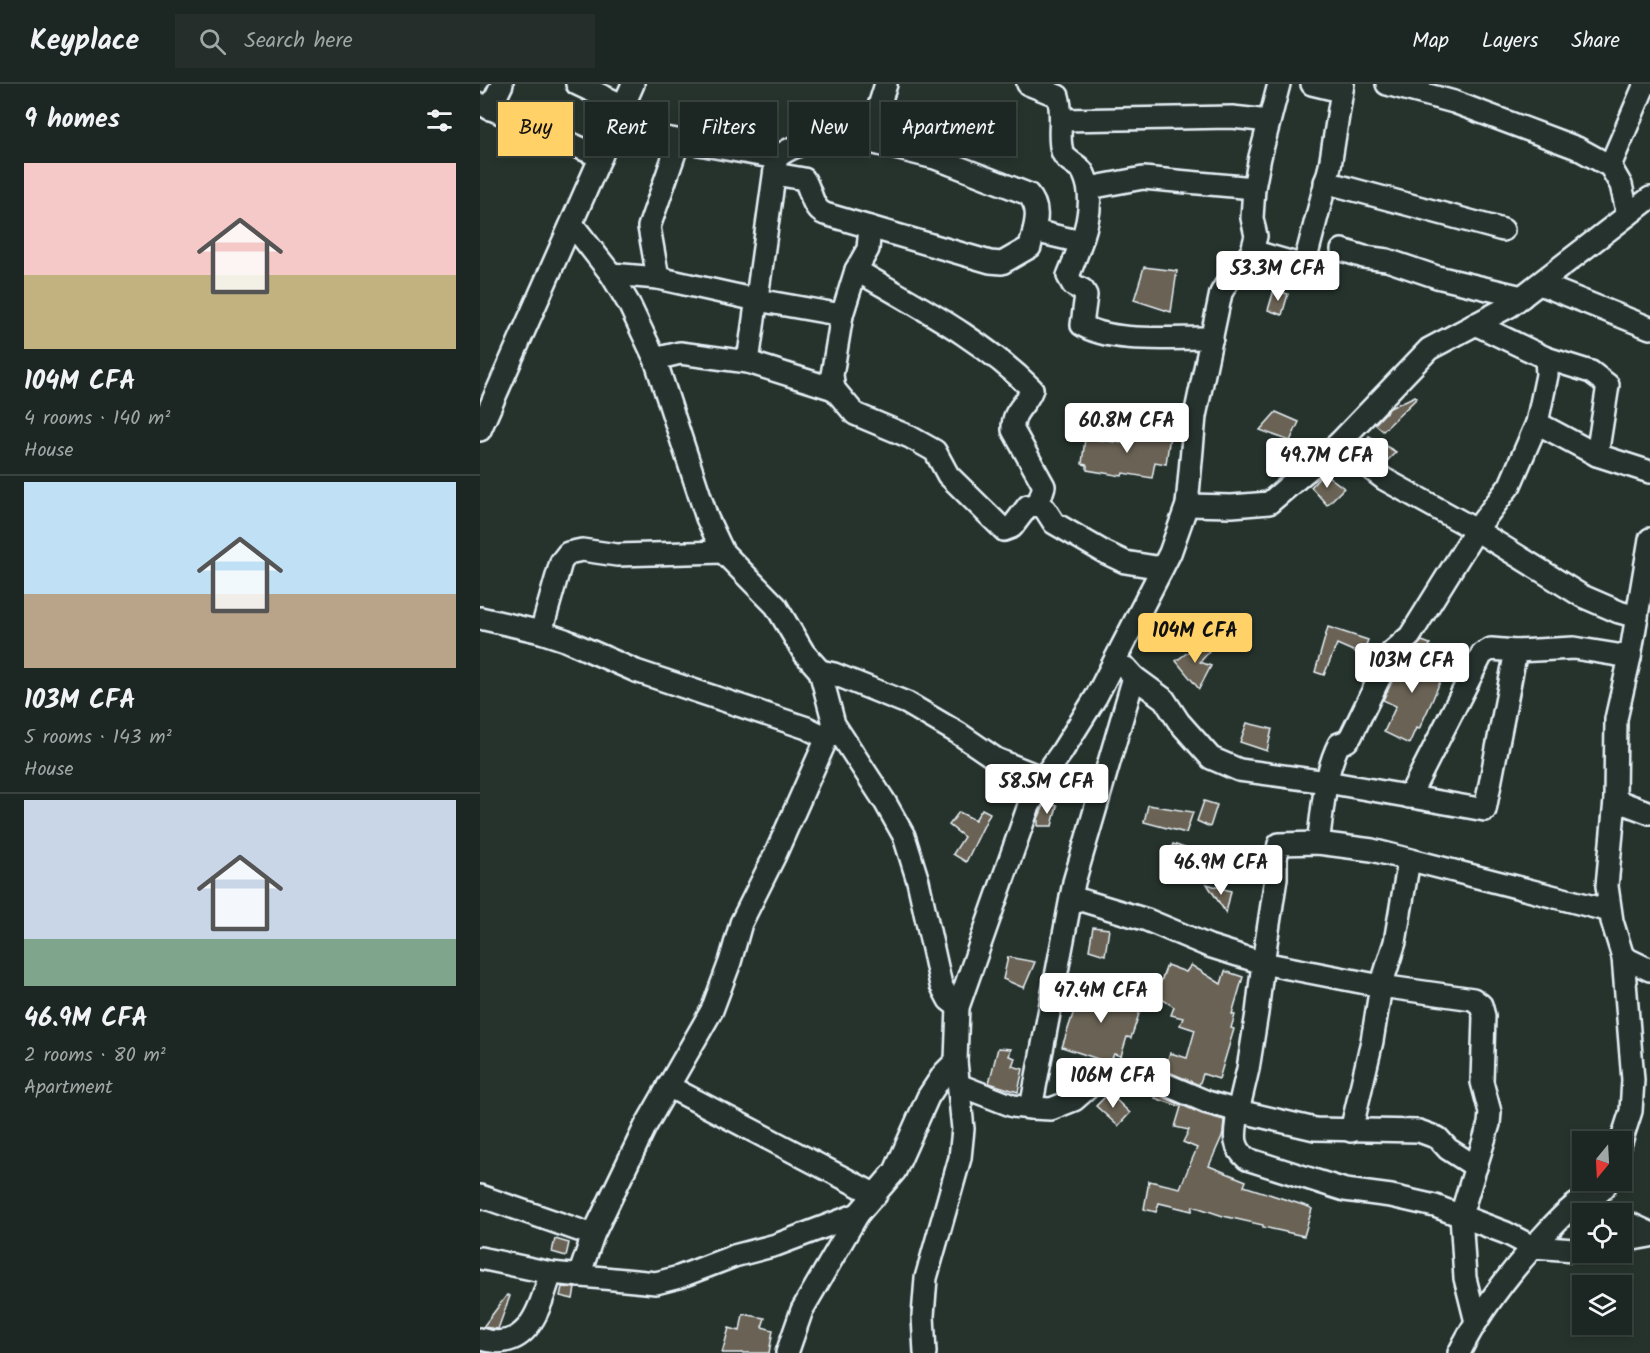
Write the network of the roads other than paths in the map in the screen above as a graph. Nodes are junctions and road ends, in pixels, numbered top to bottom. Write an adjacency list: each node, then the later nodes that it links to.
1 (502, 84): 13 (street)
2 (577, 84): 11 (street)
3 (633, 84): 12 (street)
4 (886, 84): 16 (street)
5 (1028, 84): 14 (street)
6 (1279, 84): 15 (street)
7 (1312, 84): 9 (street)
8 (1387, 84): 23 (street)
9 (1342, 88): 24 (street)
10 (1646, 90): 23 (street)
11 (615, 102)
12 (626, 102)
13 (485, 106): 21 (street)
14 (1062, 120): 15 (street); 25 (street)
15 (1269, 121): 26 (street)
16 (869, 138)
17 (668, 139): 18 (street)
18 (679, 141): 22 (street); 38 (street)
19 (869, 141): 32 (street)
20 (789, 149): 22 (street)
21 (601, 157): 29 (street)
22 (776, 166): 30 (street); 41 (street)
23 (1610, 166): 28 (street)
24 (1325, 182): 31 (street); 35 (street)
25 (1089, 188): 26 (street); 33 (street)
26 (1254, 188): 35 (street)
27 (1650, 198): 28 (street)
28 (1628, 215): 39 (street)
29 (572, 224): 37 (street); 51 (street)
30 (870, 227): 32 (street); 36 (street)
31 (1503, 230)
32 (1034, 231): 33 (street)
33 (1081, 242): 45 (street)
34 (1342, 250): 40 (street)
35 (1252, 251): 45 (street)
36 (856, 270): 42 (street); 55 (street)
37 (610, 274): 38 (street); 47 (street)
38 (658, 278): 41 (street)
39 (1540, 284): 40 (street); 44 (street)
40 (1522, 297): 43 (street)
41 (757, 300): 42 (street); 48 (street)
42 (842, 315): 49 (street)
43 (1475, 324): 46 (street); 52 (street)
44 (1650, 328)
45 (1212, 338): 56 (street)
46 (1546, 358): 50 (street); 53 (street)
47 (655, 359): 48 (street); 59 (street)
48 (748, 362): 49 (street)
49 (834, 389): 55 (street)
50 (1537, 423): 53 (street); 57 (street)
51 (480, 430)
52 (1338, 444): 56 (street); 57 (street)
53 (1597, 455): 54 (street)
54 (1650, 472)
55 (1038, 505): 60 (street)
56 (1187, 505): 60 (street)
57 (1476, 530): 61 (street); 71 (street)
58 (1650, 539): 61 (street)
59 (723, 552): 63 (street); 67 (street)
60 (1162, 568): 66 (street)
61 (1637, 617): 65 (street)
62 (480, 618): 63 (street)
63 (541, 632): 69 (street)
64 (1516, 651): 65 (street); 72 (street); 72 (street)
65 (1630, 657): 73 (street)
66 (1114, 658): 68 (street); 70 (street)
67 (820, 671): 69 (street); 70 (street)
68 (1134, 677): 71 (street); 77 (street)
69 (830, 731): 83 (street); 86 (street)
70 (1043, 778): 83 (street)
71 (1327, 782): 72 (street); 75 (street)
72 (1409, 797)
73 (1615, 800): 74 (street); 78 (street)
74 (1650, 813)
75 (1318, 843): 76 (street); 80 (street)
76 (1408, 860): 78 (street); 82 (street)
77 (1071, 897): 80 (street); 87 (street)
78 (1610, 911): 79 (street)
79 (1623, 957): 81 (street); 90 (street)
80 (1263, 963): 82 (street); 88 (street)
81 (1650, 970)
82 (1381, 986): 89 (street); 91 (street)
83 (958, 1007): 84 (street)
84 (956, 1061): 85 (street); 93 (street)
85 (959, 1085): 87 (street); 111 (street)
86 (668, 1086): 93 (street); 100 (street)
87 (1031, 1108): 88 (street)
88 (1238, 1111): 89 (street); 98 (street)
89 (1352, 1131): 91 (street)
90 (1625, 1131)
91 (1476, 1167): 98 (street)
92 (1600, 1191): 95 (street)
93 (876, 1195): 97 (street)
94 (480, 1196): 100 (street)
95 (1594, 1197): 96 (street); 103 (street)
96 (1601, 1203)
97 (858, 1214): 107 (street); 110 (street)
98 (1461, 1215): 103 (street); 108 (street)
99 (1632, 1225): 101 (street)
100 (592, 1235): 107 (street)
101 (1650, 1235): 102 (street)
102 (1632, 1239)
103 (1533, 1247): 104 (street); 108 (street)
104 (1572, 1250)
105 (480, 1258): 106 (street)
106 (551, 1273): 107 (street); 109 (street)
107 (579, 1276)
108 (1476, 1322): 112 (street)
109 (480, 1339)
110 (787, 1353)
111 (925, 1353)
112 (1459, 1353)

